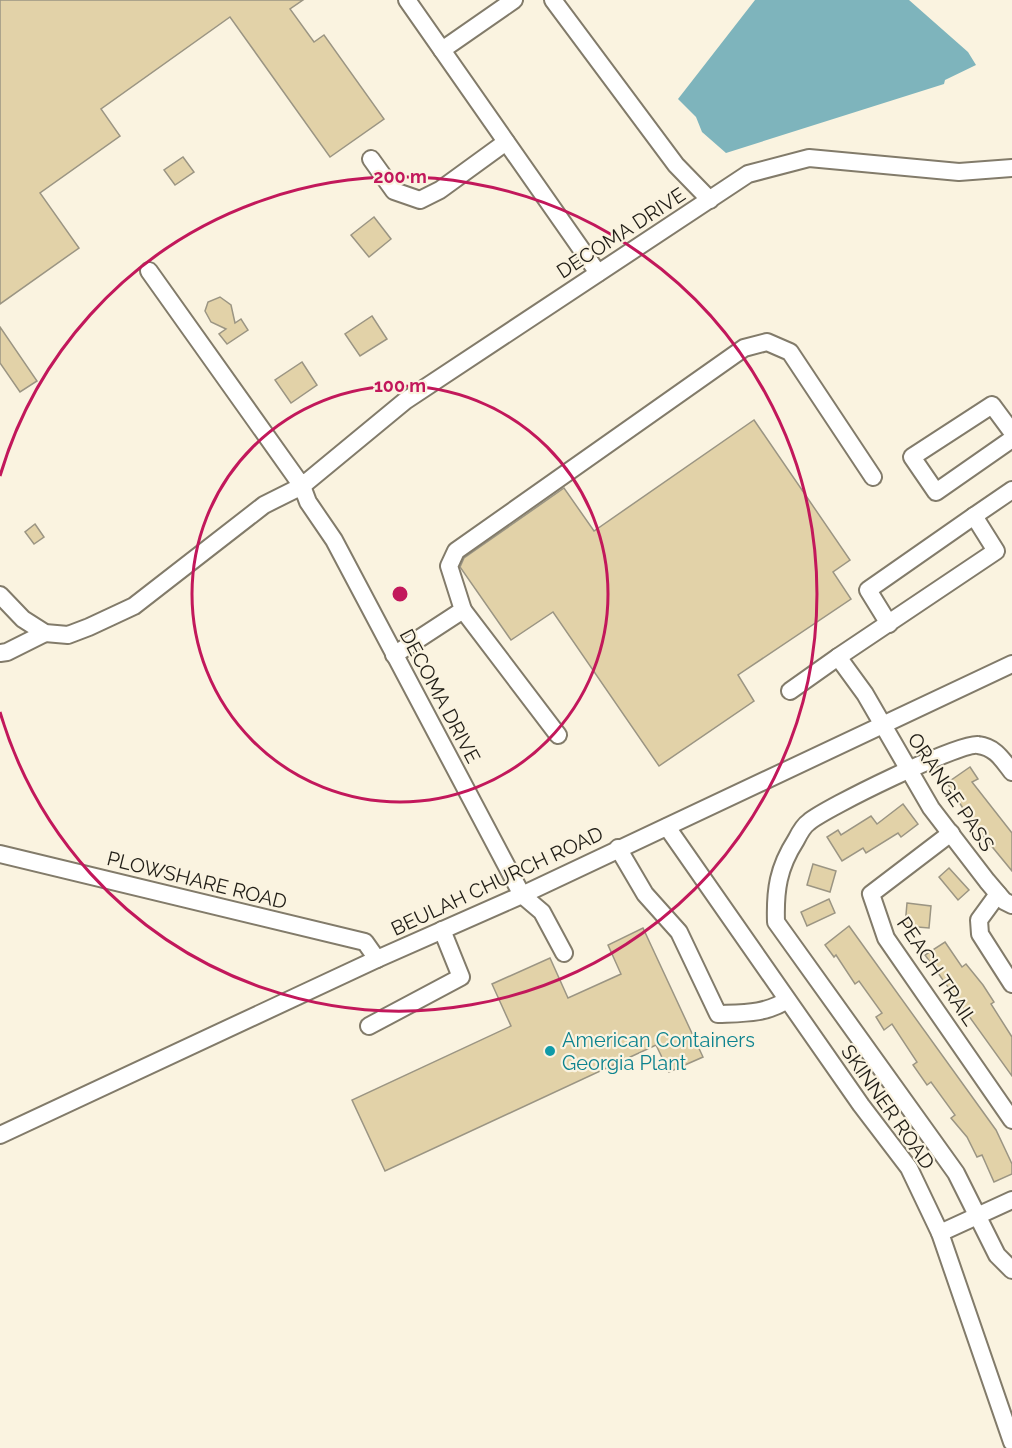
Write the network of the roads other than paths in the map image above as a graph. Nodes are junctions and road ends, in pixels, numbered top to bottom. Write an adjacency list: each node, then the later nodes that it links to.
1 (407, 0): 4 (street)
2 (514, 0): 4 (street)
3 (553, 0): 8 (street)
4 (442, 50): 5 (street)
5 (506, 142): 6 (street); 10 (street)
6 (371, 159)
7 (1012, 168): 8 (street, DECOMA DRIVE)
8 (710, 200): 10 (street, DECOMA DRIVE)
9 (149, 271): 14 (street)
10 (598, 273): 14 (street, DECOMA DRIVE)
11 (1012, 432): 12 (street)
12 (1012, 440)
13 (873, 477): 18 (street)
14 (303, 486): 20 (street, DECOMA DRIVE); 22 (street, DECOMA DRIVE)
15 (1012, 490): 16 (street)
16 (974, 516): 19 (street); 19 (street)
17 (0, 595): 20 (street)
18 (464, 610): 22 (street); 27 (street)
19 (889, 624): 23 (street)
20 (45, 633): 21 (street, DECOMA DRIVE)
21 (0, 653)
22 (394, 655): 35 (street, DECOMA DRIVE)
23 (838, 657): 25 (street); 26 (street, ORANGE PASS)
24 (1012, 664): 26 (street, BEULAH CHURCH ROAD)
25 (790, 691)
26 (883, 726): 28 (street, ORANGE PASS); 30 (street, BEULAH CHURCH ROAD)
27 (558, 735)
28 (909, 771): 29 (street); 31 (street, ORANGE PASS); 46 (street)
29 (1012, 772)
30 (667, 827): 32 (street, BEULAH CHURCH ROAD); 41 (street, SKINNER ROAD)
31 (951, 833): 34 (street, ORANGE PASS); 43 (street, PEACH TRAIL)
32 (618, 848): 35 (street, BEULAH CHURCH ROAD); 41 (street)
33 (0, 854): 39 (street, PLOWSHARE ROAD)
34 (998, 894): 36 (street, ORANGE PASS); 40 (street)
35 (522, 895): 37 (street, BEULAH CHURCH ROAD); 38 (street, DECOMA DRIVE)
36 (1012, 905)
37 (442, 930): 39 (street, BEULAH CHURCH ROAD); 42 (street)
38 (564, 952)
39 (377, 959): 44 (street, BEULAH CHURCH ROAD)
40 (1012, 984)
41 (788, 1000): 47 (street, SKINNER ROAD)
42 (369, 1026)
43 (1012, 1120)
44 (0, 1135)
45 (1012, 1200): 46 (street)
46 (977, 1216): 47 (street); 48 (street)
47 (940, 1233): 49 (street, SKINNER ROAD)
48 (1012, 1270)
49 (1012, 1443)

